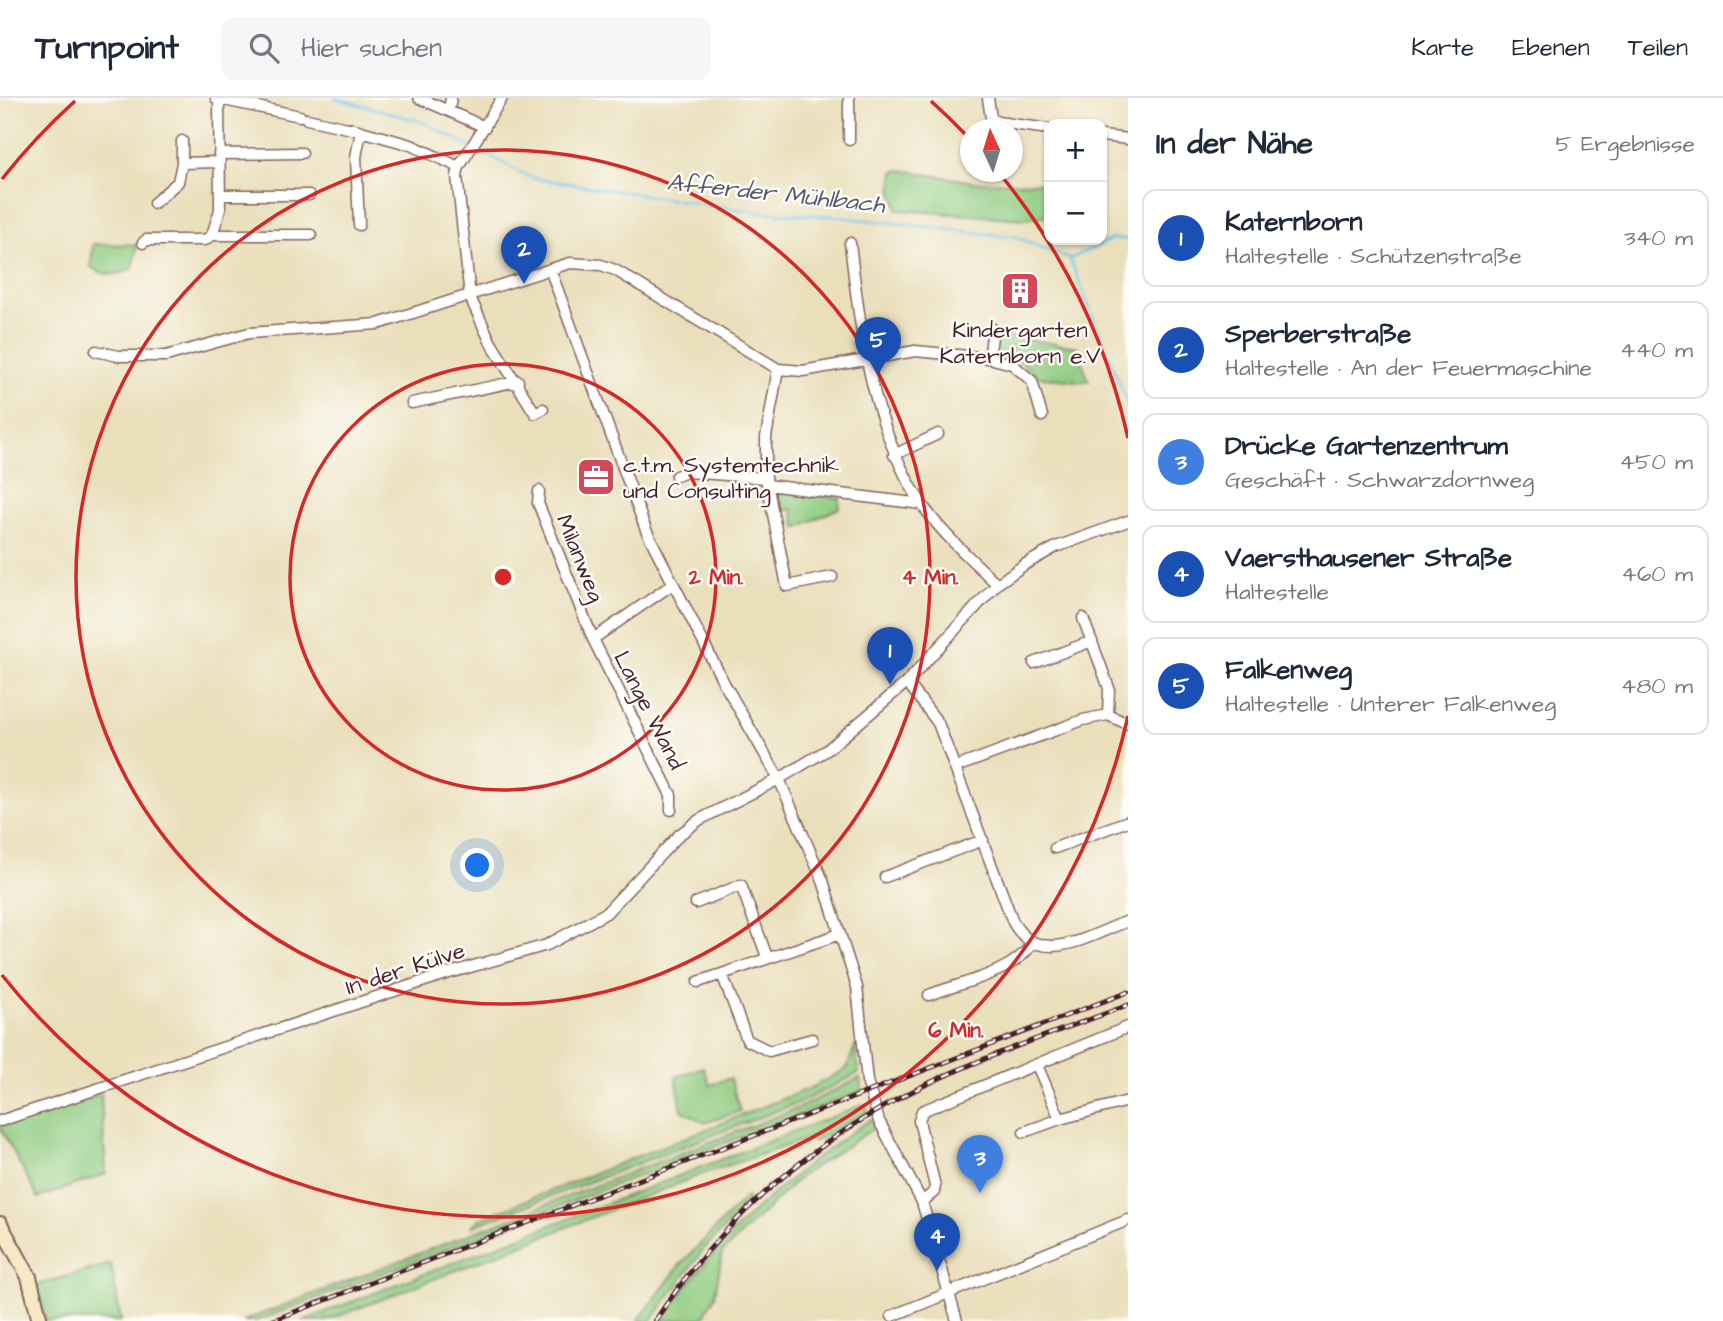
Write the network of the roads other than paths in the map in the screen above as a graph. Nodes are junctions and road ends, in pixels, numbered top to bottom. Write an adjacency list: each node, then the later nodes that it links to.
1 (217, 98): 10 (street); 16 (street)
2 (419, 98): 7 (street)
3 (451, 98): 7 (street)
4 (502, 98): 8 (street)
5 (849, 98): 13 (street)
6 (988, 98): 9 (street)
7 (449, 110): 8 (street)
8 (485, 127): 18 (street)
9 (1044, 129)
10 (361, 131): 18 (street); 22 (street)
11 (1107, 137): 12 (street)
12 (1128, 139)
13 (849, 140)
14 (182, 141): 17 (street)
15 (302, 153): 16 (street)
16 (219, 158): 17 (street); 19 (street)
17 (182, 163): 21 (street)
18 (459, 167): 28 (street)
19 (220, 195): 20 (street); 23 (street)
20 (309, 195)
21 (154, 203)
22 (359, 225)
23 (212, 235): 24 (street); 25 (street)
24 (311, 235)
25 (143, 243)
26 (850, 243): 32 (street)
27 (550, 269): 28 (street); 33 (street); 46 (street)
28 (470, 297): 30 (street); 34 (street)
29 (993, 329): 31 (street)
30 (96, 351)
31 (989, 358): 32 (street); 37 (street)
32 (869, 359): 33 (street); 39 (street)
33 (778, 369): 41 (street)
34 (518, 381): 35 (street); 36 (street)
35 (412, 403)
36 (543, 409)
37 (1042, 416)
38 (938, 434): 39 (street)
39 (894, 455): 43 (street)
40 (676, 476): 41 (street)
41 (767, 482): 43 (street); 45 (street)
42 (540, 491): 49 (street, Milanweg)
43 (922, 504): 47 (street)
44 (1128, 521): 47 (street, In der Külve)
45 (831, 577)
46 (673, 584): 49 (street, Lange Wand); 56 (street)
47 (998, 584): 52 (street, In der Külve)
48 (1083, 618): 50 (street)
49 (593, 639): 57 (street, Lange Wand)
50 (1092, 641): 51 (street); 53 (street)
51 (1034, 663)
52 (907, 682): 55 (street); 56 (street, In der Külve)
53 (1108, 715): 54 (street); 55 (street)
54 (1128, 724)
55 (957, 767): 59 (street)
56 (779, 779): 64 (street); 75 (street, In der Külve)
57 (671, 810)
58 (1128, 821): 60 (street)
59 (983, 840): 61 (street); 65 (street)
60 (1055, 848)
61 (885, 877)
62 (696, 903): 66 (street)
63 (1128, 921): 65 (street)
64 (841, 934): 66 (street); 77 (street)
65 (1032, 943): 69 (street)
66 (767, 957): 67 (street)
67 (722, 974): 68 (street); 71 (street)
68 (698, 982)
69 (929, 995)
70 (1128, 1027): 72 (street)
71 (812, 1039)
72 (1037, 1065): 74 (street); 77 (street)
73 (1128, 1101): 74 (street)
74 (1060, 1119): 76 (street)
75 (0, 1121)
76 (1024, 1132)
77 (922, 1202): 80 (street)
78 (1128, 1220): 80 (street)
79 (0, 1224): 82 (street)
80 (950, 1293): 81 (street); 83 (street)
81 (892, 1316)
82 (40, 1321)
83 (957, 1321)

